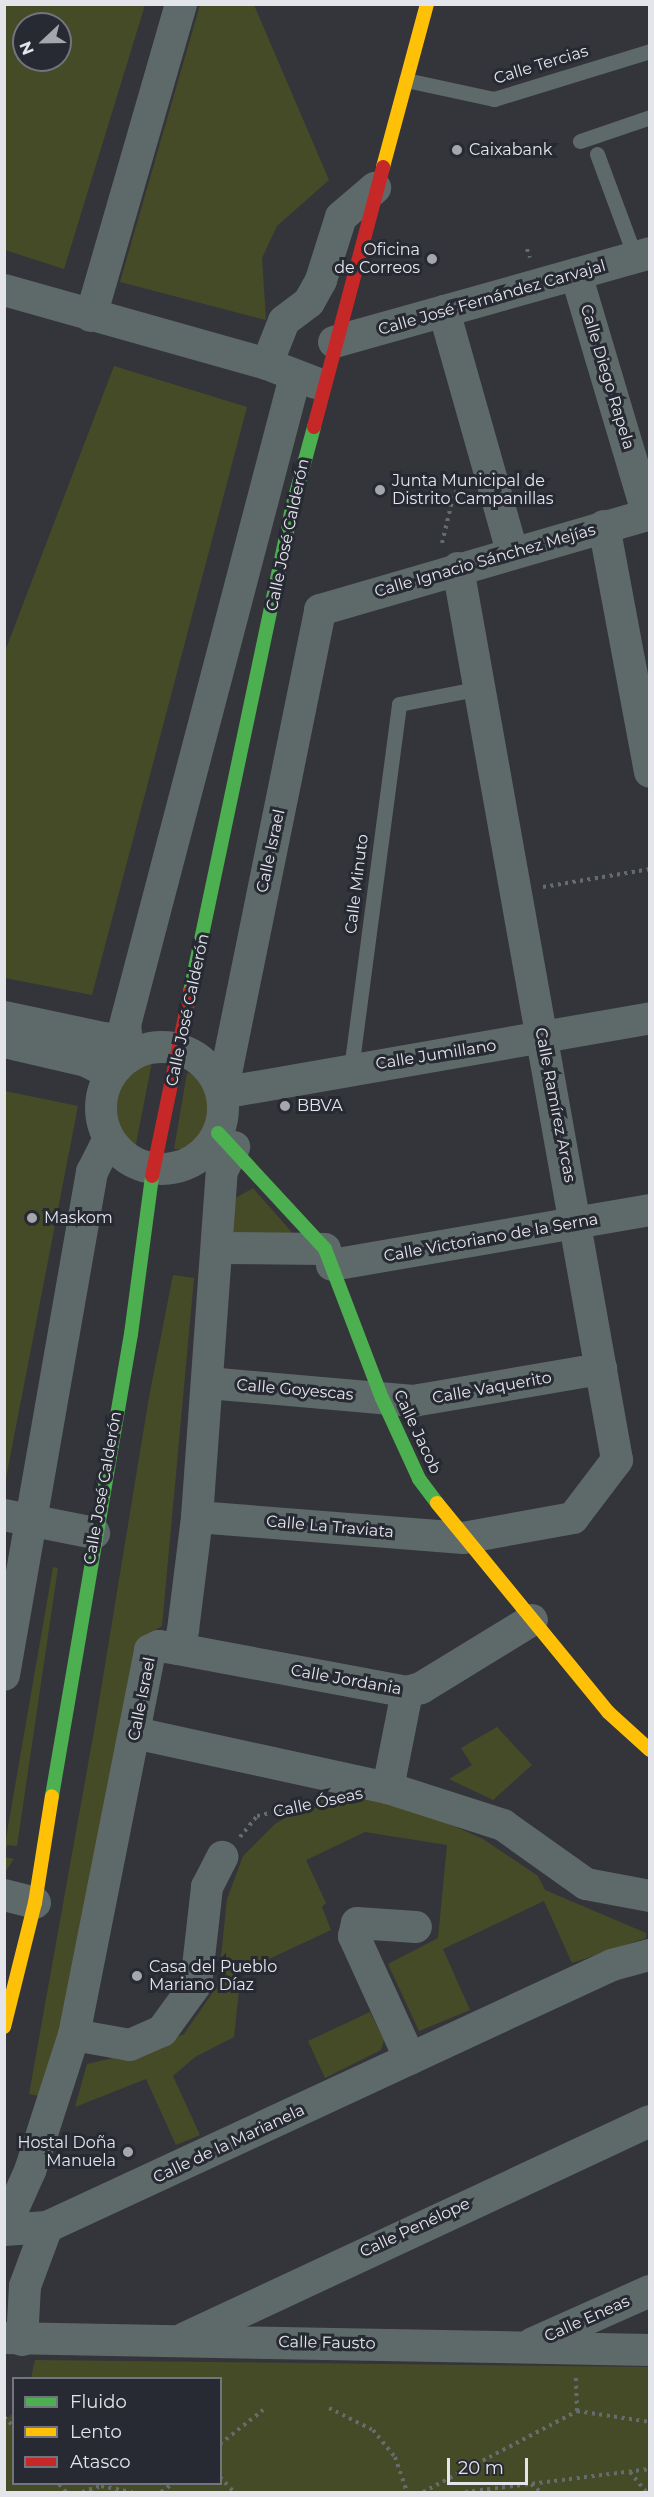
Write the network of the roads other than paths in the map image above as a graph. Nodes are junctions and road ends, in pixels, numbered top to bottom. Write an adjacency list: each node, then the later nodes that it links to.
1 (181, 4): 13 (street)
2 (427, 4): 4 (main road, Calle José Calderón)
3 (650, 51): 4 (lane, Calle Tercias)
4 (406, 80): 8 (main road, Calle José Calderón)
5 (650, 117): 6 (lane)
6 (580, 141)
7 (597, 154): 9 (lane)
8 (375, 188): 14 (main road, Calle José Calderón); 15 (street)
9 (642, 255): 10 (street, Calle José Fernández Carvajal)
10 (576, 274): 12 (street, Calle José Fernández Carvajal); 17 (street, Calle Diego Rapela)
11 (4, 290): 13 (street)
12 (444, 311): 14 (street, Calle José Fernández Carvajal); 19 (street)
13 (91, 316): 15 (street)
14 (334, 342): 16 (main road, Calle José Calderón)
15 (267, 364): 16 (street)
16 (309, 381): 28 (main road, Calle José Calderón); 29 (street, Calle José Calderón)
17 (649, 514): 18 (street, Calle Ignacio Sánchez Mejías)
18 (604, 526): 19 (street, Calle Ignacio Sánchez Mejías); 23 (street)
19 (512, 552): 20 (street, Calle Ignacio Sánchez Mejías)
20 (446, 572): 21 (street, Calle Ignacio Sánchez Mejías); 22 (street, Calle Ramírez Arcas)
21 (320, 610): 31 (street, Calle Israel)
22 (481, 688): 26 (street, Calle Ramírez Arcas); 30 (lane, Calle Minuto)
23 (650, 772)
24 (4, 1017): 29 (street)
25 (650, 1018): 26 (street, Calle Jumillano)
26 (542, 1038): 30 (street, Calle Jumillano); 36 (street, Calle Ramírez Arcas)
27 (4, 1042): 29 (street)
28 (181, 1049): 29 (street); 31 (street); 34 (main road, Calle José Calderón)
29 (120, 1065): 32 (street)
30 (351, 1069): 31 (street, Calle Jumillano)
31 (222, 1093): 33 (street, Calle Israel)
32 (109, 1139): 34 (street); 42 (street)
33 (226, 1140): 34 (street); 37 (street, Calle Israel); 38 (main road, Calle Jacob)
34 (153, 1169): 44 (main road, Calle José Calderón)
35 (650, 1210): 36 (street, Calle Victoriano de la Serna)
36 (577, 1224): 38 (street, Calle Victoriano de la Serna); 39 (street, Calle Ramírez Arcas)
37 (219, 1248): 38 (street, Calle Victoriano de la Serna); 40 (street, Calle Israel)
38 (328, 1257): 41 (main road, Calle Jacob)
39 (601, 1369): 41 (street, Calle Vaquerito); 45 (street, Calle Ramírez Arcas)
40 (208, 1383): 41 (street, Calle Goyescas); 43 (street, Calle Israel)
41 (382, 1398): 45 (main road, Calle Jacob)
42 (18, 1517): 44 (street); 48 (street)
43 (197, 1517): 45 (street, Calle La Traviata); 47 (street, Calle Israel)
44 (94, 1533): 56 (main road, Calle José Calderón)
45 (463, 1538): 46 (main road, Calle Jacob)
46 (532, 1620): 49 (street, Calle Jordania); 51 (main road, Calle Jacob)
47 (178, 1649): 49 (street, Calle Jordania); 50 (street, Calle Israel)
48 (4, 1676)
49 (407, 1692): 52 (street)
50 (135, 1733): 52 (street, Calle Óseas); 60 (street, Calle Israel)
51 (650, 1750)
52 (388, 1788): 55 (street, Calle Óseas)
53 (222, 1857): 60 (street)
54 (4, 1895): 56 (street)
55 (650, 1896)
56 (35, 1903): 59 (main road, Calle José Calderón)
57 (416, 1927): 61 (street)
58 (650, 1955): 61 (street, Calle de la Marianela)
59 (4, 2027)
60 (74, 2036): 64 (street, Calle Israel)
61 (410, 2059): 63 (street, Calle de la Marianela)
62 (650, 2121): 67 (street, Calle Penélope)
63 (47, 2227): 64 (street, Calle Israel); 66 (street)
64 (4, 2230)
65 (650, 2291): 68 (street, Calle Eneas)
66 (13, 2339): 67 (street, Calle Fausto)
67 (182, 2340): 68 (street, Calle Fausto)
68 (524, 2348): 69 (street, Calle Fausto)
69 (650, 2350)

